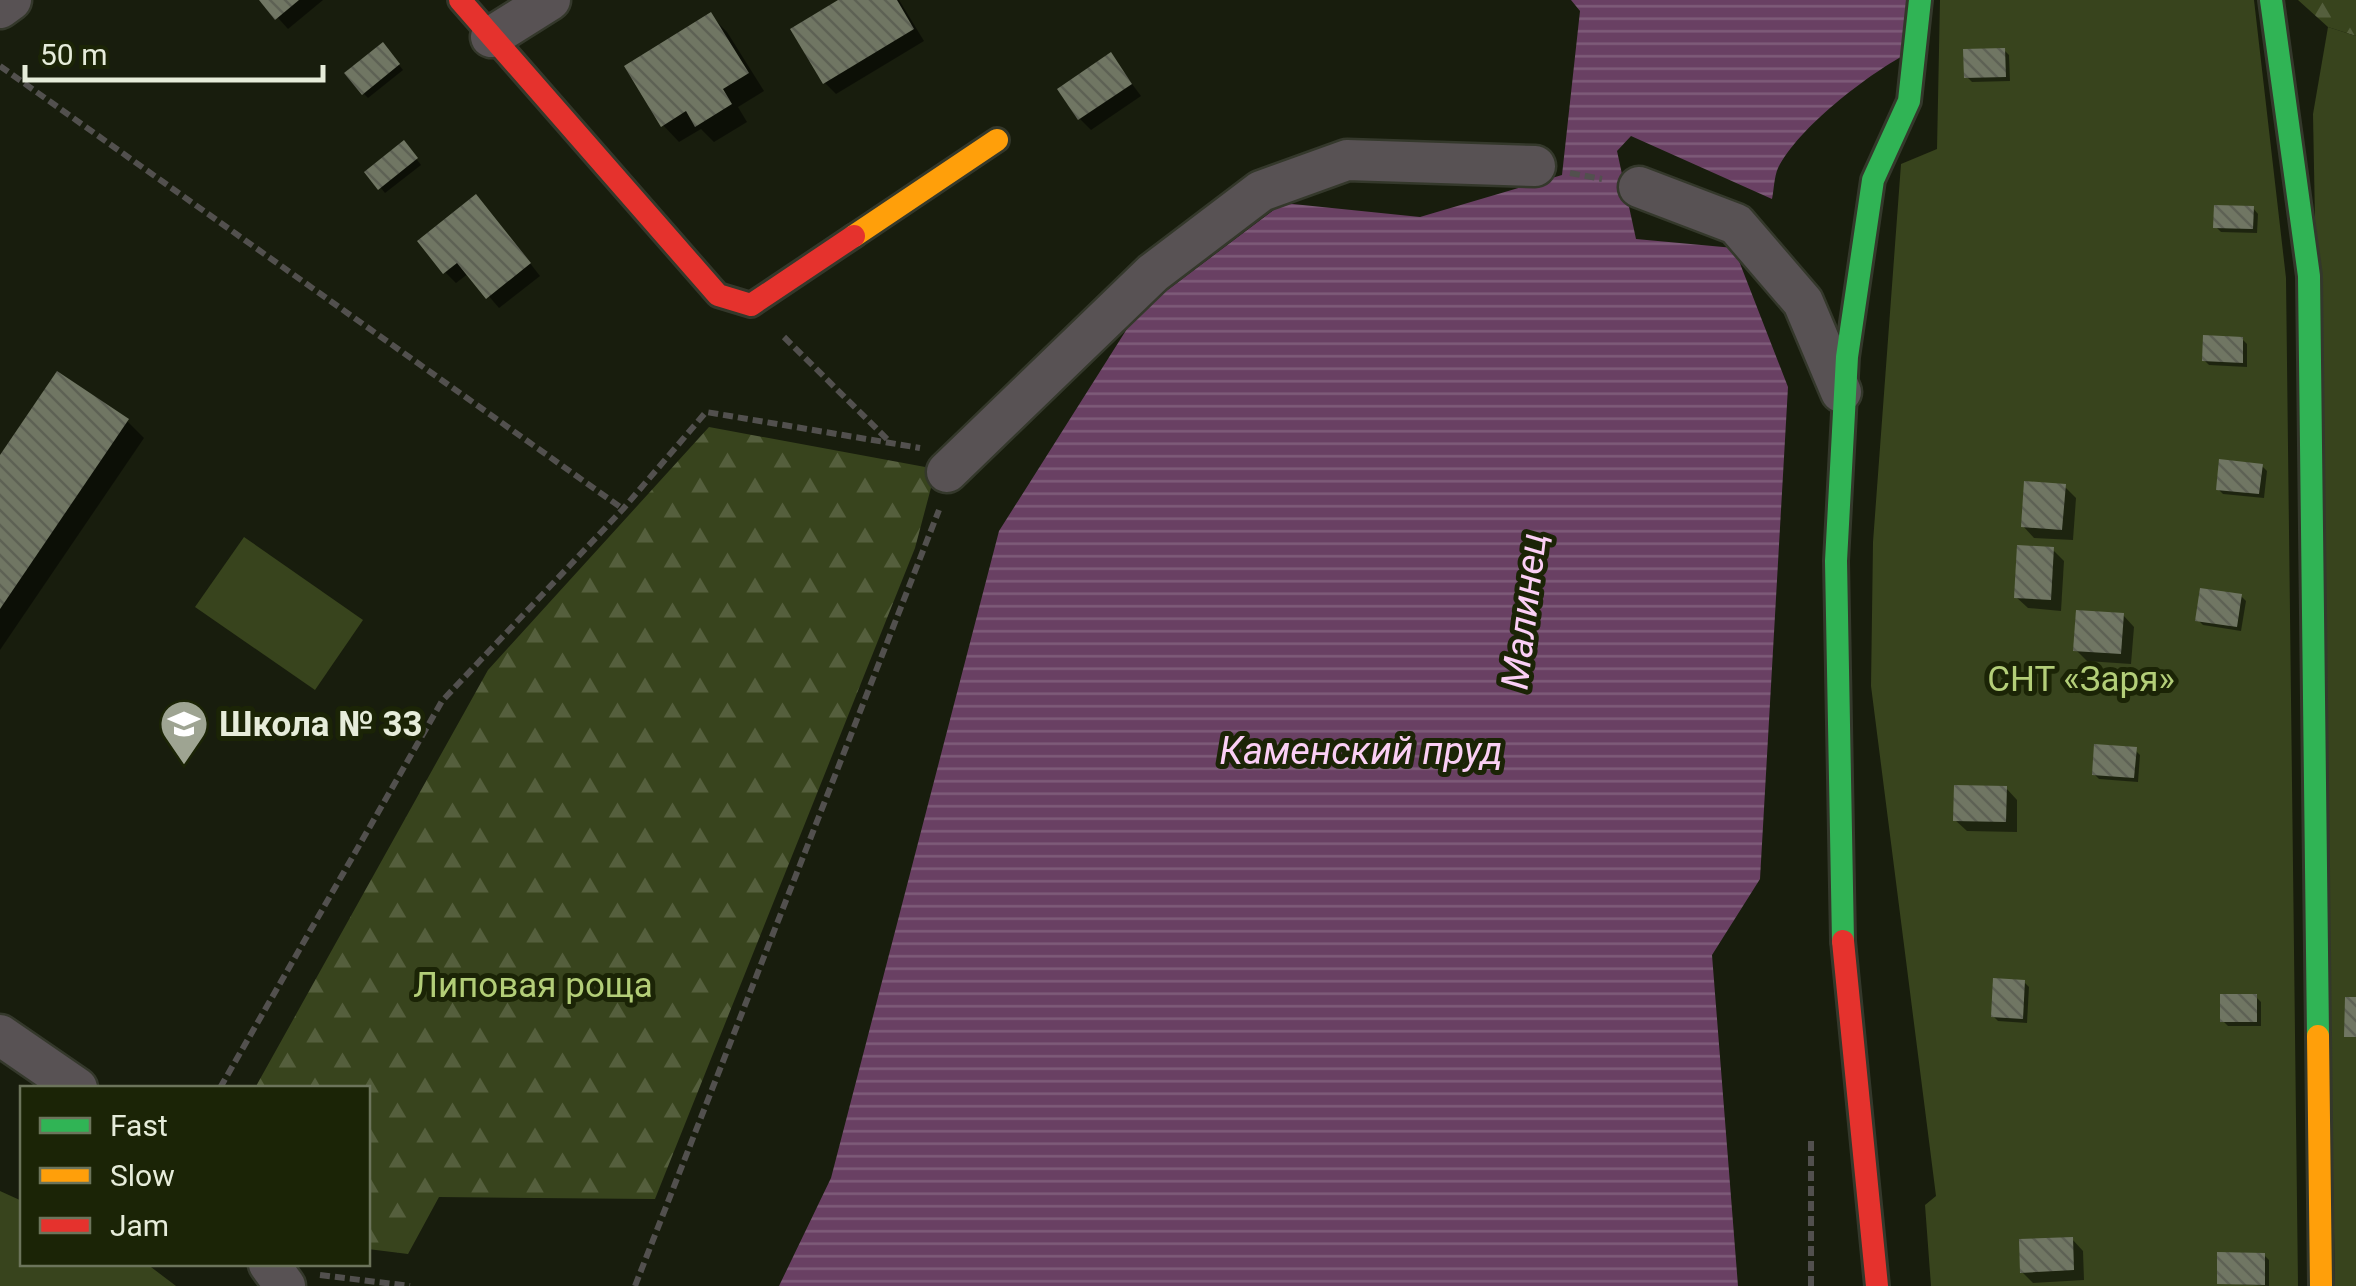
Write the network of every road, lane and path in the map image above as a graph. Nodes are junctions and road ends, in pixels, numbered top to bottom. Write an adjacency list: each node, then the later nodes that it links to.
1 (11, 0): 6 (street)
2 (460, 0): 7 (street)
3 (550, 0): 7 (street)
4 (1920, 0): 13 (street)
5 (2271, 0): 24 (street)
6 (0, 8)
7 (491, 36): 12 (street)
8 (0, 66): 16 (path)
9 (997, 140): 12 (street)
10 (1535, 166): 11 (path); 15 (street)
11 (1639, 187): 13 (street)
12 (751, 305): 14 (path)
13 (1842, 392): 23 (street)
14 (890, 442): 15 (path); 16 (path)
15 (948, 472): 22 (path)
16 (623, 508): 19 (path)
17 (0, 1034): 18 (street)
18 (74, 1086)
19 (221, 1086)
20 (276, 1273): 21 (path)
21 (410, 1286)
22 (635, 1286)
23 (1877, 1286)
24 (2321, 1286)

